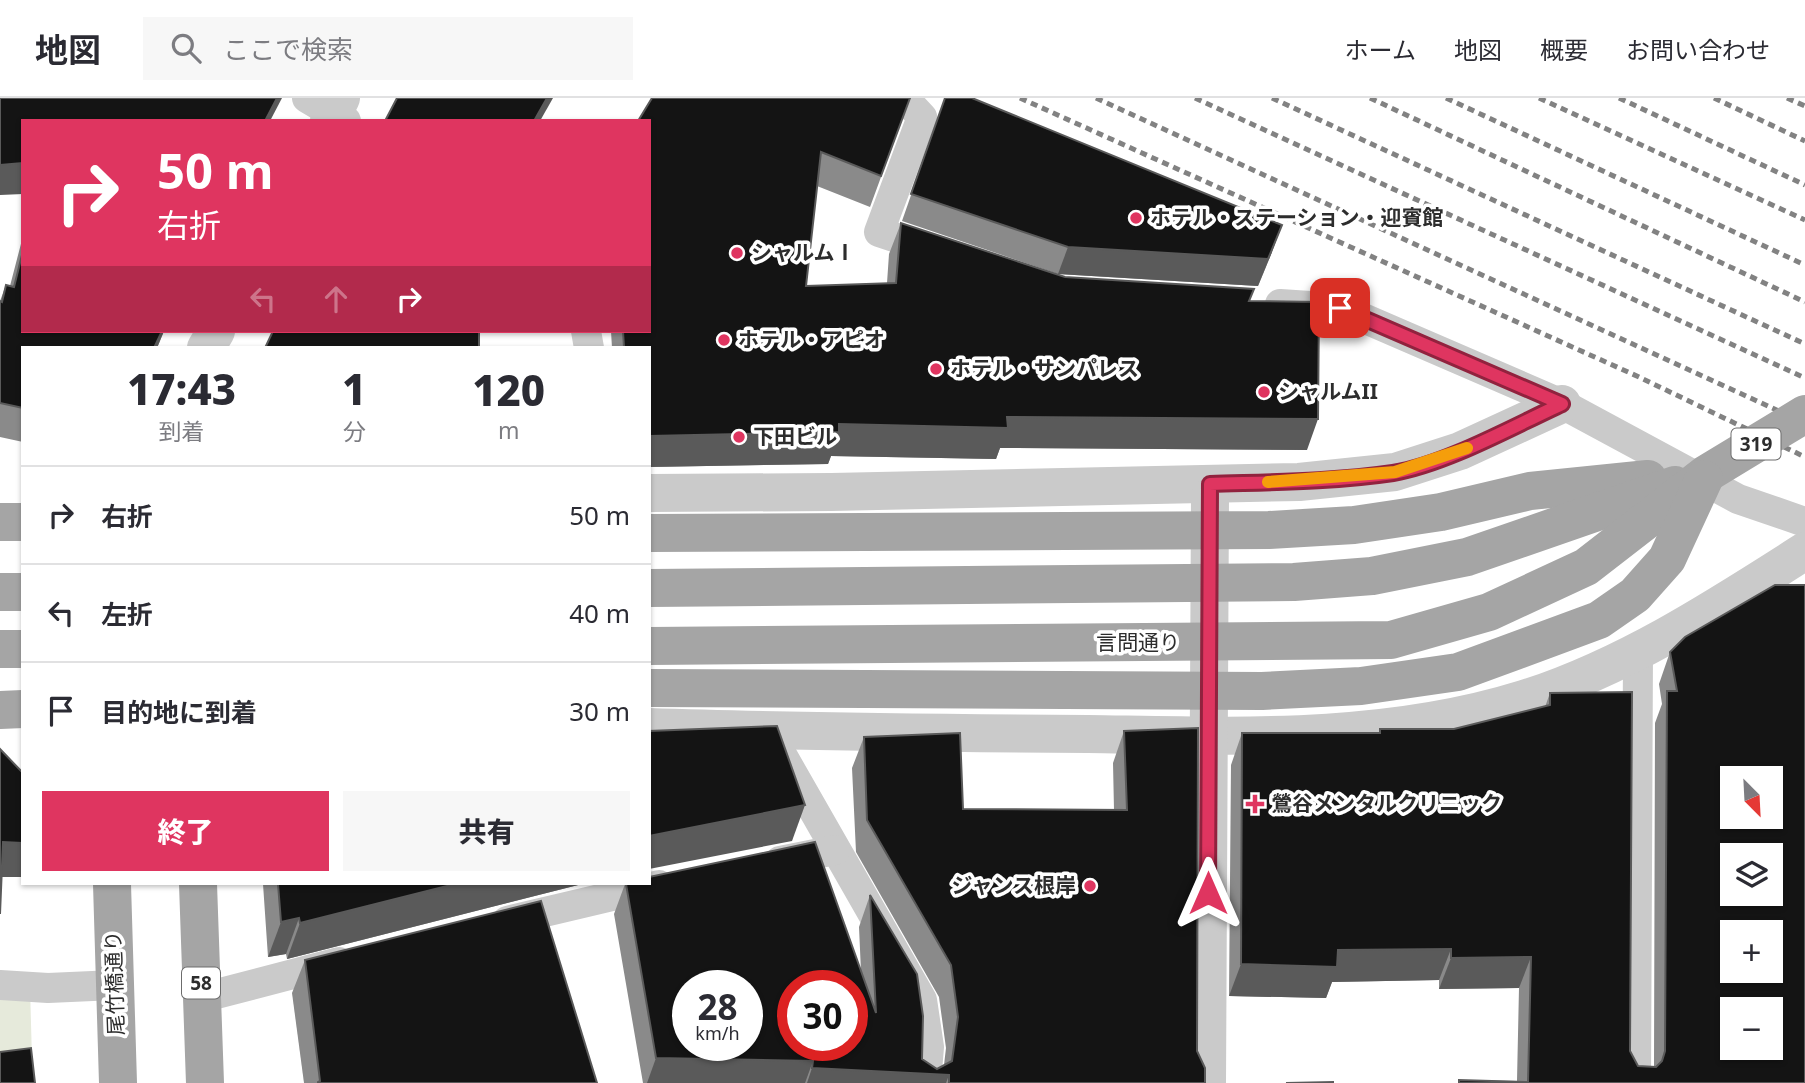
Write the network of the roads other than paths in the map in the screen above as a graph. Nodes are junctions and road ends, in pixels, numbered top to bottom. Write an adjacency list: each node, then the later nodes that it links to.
1 (904, 99): 2 (lane)
2 (955, 257)
3 (1245, 302): 4 (lane)
4 (1562, 404): 7 (street); 11 (lane)
5 (1805, 414): 6 (main road, 言問通り / 319, bridge)
6 (1706, 474): 12 (main road, bridge); 14 (main road, 言問通り / 319, bridge); 17 (main road, 言問通り / 319, bridge); 21 (main road, bridge)
7 (1210, 484): 8 (street); 26 (street)
8 (651, 493)
9 (0, 522): 10 (main road)
10 (21, 522)
11 (1805, 522)
12 (651, 533)
13 (1805, 551): 20 (street)
14 (651, 588)
15 (0, 592): 16 (main road)
16 (21, 592)
17 (651, 646)
18 (0, 649): 19 (main road)
19 (21, 649)
20 (1638, 651): 26 (street); 41 (lane)
21 (651, 688)
22 (21, 709): 23 (main road)
23 (0, 710)
24 (651, 727): 25 (street)
25 (777, 731): 26 (street); 27 (lane)
26 (1208, 735): 40 (street)
27 (835, 850): 28 (lane); 39 (lane)
28 (757, 866)
29 (692, 879): 32 (lane)
30 (112, 885): 35 (main road, 尾竹橋通り)
31 (198, 885): 36 (main road, 58)
32 (481, 928)
33 (361, 956): 36 (lane)
34 (0, 985): 35 (lane)
35 (115, 985): 37 (main road, 尾竹橋通り)
36 (201, 998): 38 (main road, 58)
37 (118, 1083)
38 (205, 1083)
39 (926, 1083)
40 (1207, 1083)
41 (1636, 1083)

